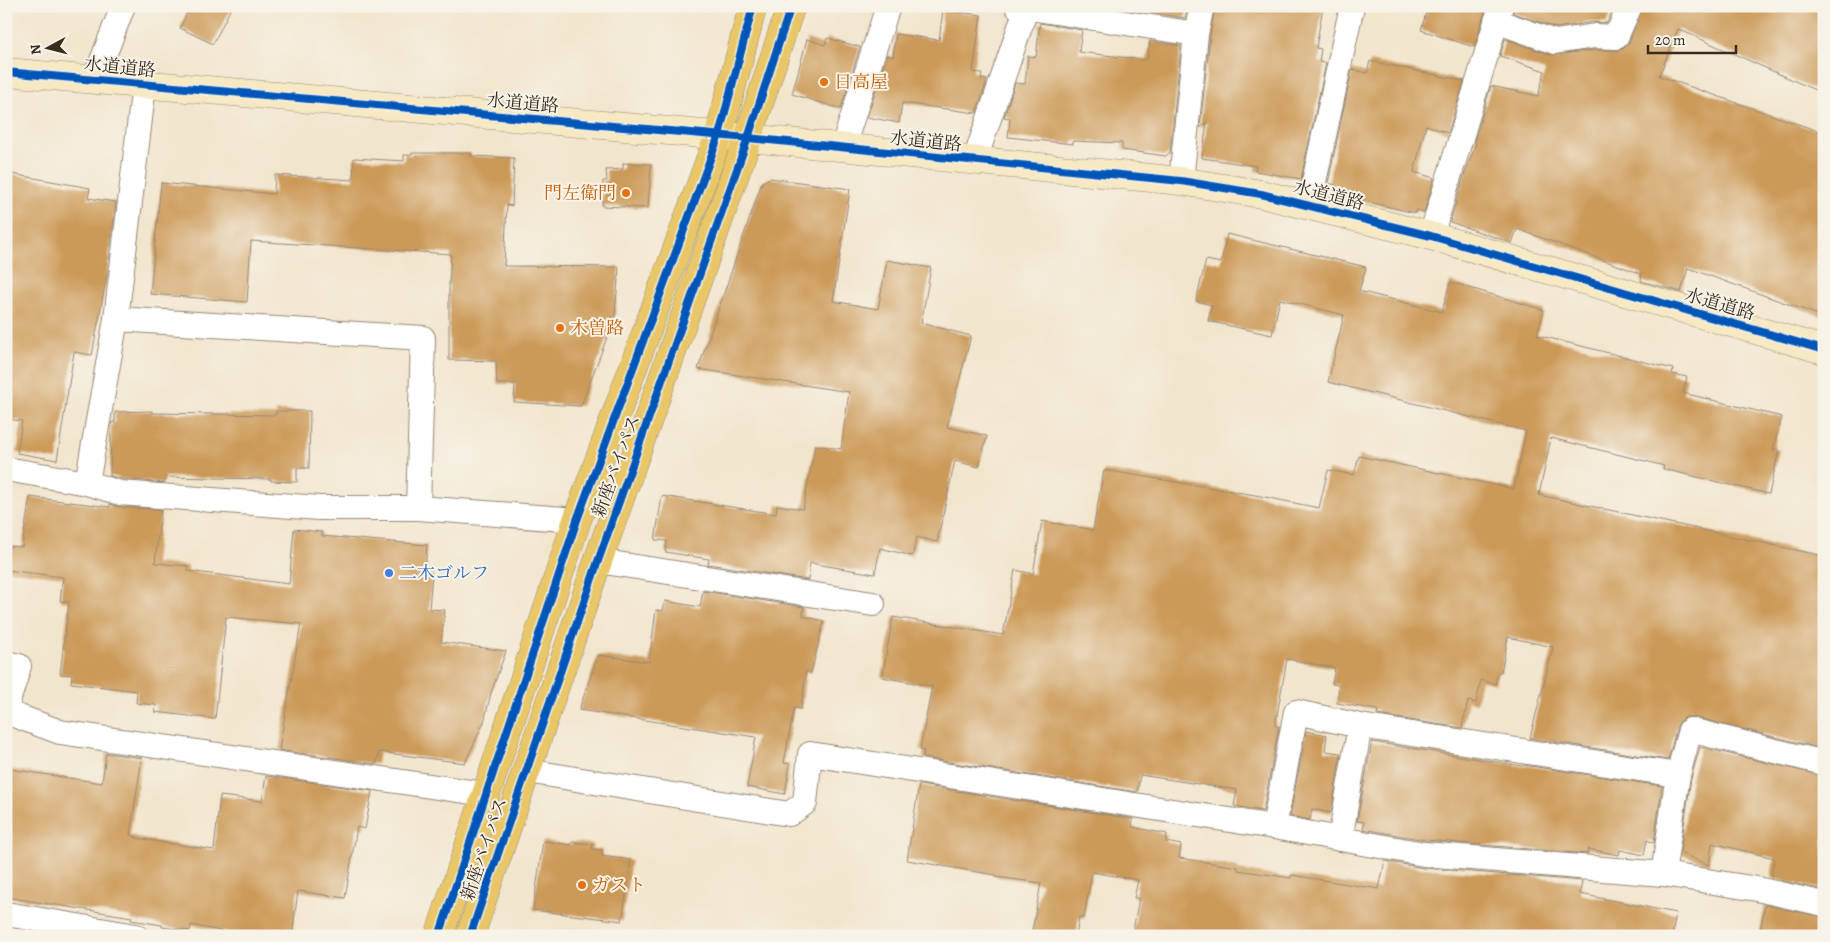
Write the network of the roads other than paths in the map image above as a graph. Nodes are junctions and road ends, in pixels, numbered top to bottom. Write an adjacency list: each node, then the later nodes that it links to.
1 (123, 6): 12 (street)
2 (753, 6): 14 (highway, 新座バイパス)
3 (791, 6): 15 (highway, 新座バイパス)
4 (888, 6): 16 (street)
5 (1202, 6): 10 (street)
6 (1352, 6): 19 (street)
7 (1630, 6): 9 (street)
8 (1023, 7): 10 (street); 17 (street)
9 (1498, 13): 20 (street)
10 (1196, 34): 18 (street)
11 (6, 72): 12 (street, 水道道路)
12 (95, 79): 13 (street, 水道道路)
13 (144, 85): 14 (street, 水道道路); 21 (street)
14 (718, 135): 15 (street, 水道道路); 26 (highway, 新座バイパス)
15 (748, 138): 16 (street, 水道道路); 27 (highway, 新座バイパス)
16 (843, 147): 17 (street, 水道道路)
17 (974, 160): 18 (street, 水道道路)
18 (1181, 181): 19 (street, 水道道路)
19 (1309, 205): 20 (street, 水道道路)
20 (1431, 236): 22 (street, 水道道路)
21 (116, 319): 24 (street); 25 (street)
22 (1824, 350)
23 (6, 469): 24 (street)
24 (87, 483): 25 (street)
25 (418, 508): 26 (street)
26 (577, 520): 36 (highway, 新座バイパス)
27 (598, 561): 28 (street); 34 (highway, 新座バイパス)
28 (872, 604)
29 (6, 663): 30 (street)
30 (6, 708)
31 (6, 712): 36 (street)
32 (1360, 726): 35 (street); 37 (street); 38 (street)
33 (1824, 763): 35 (street)
34 (526, 770): 37 (street); 44 (highway, 新座バイパス)
35 (1678, 774): 39 (street)
36 (485, 794): 43 (highway, 新座バイパス)
37 (1274, 827): 38 (street)
38 (1340, 839): 39 (street)
39 (1663, 874): 40 (street)
40 (1824, 904)
41 (6, 914): 42 (street)
42 (136, 936)
43 (439, 936)
44 (470, 936)

